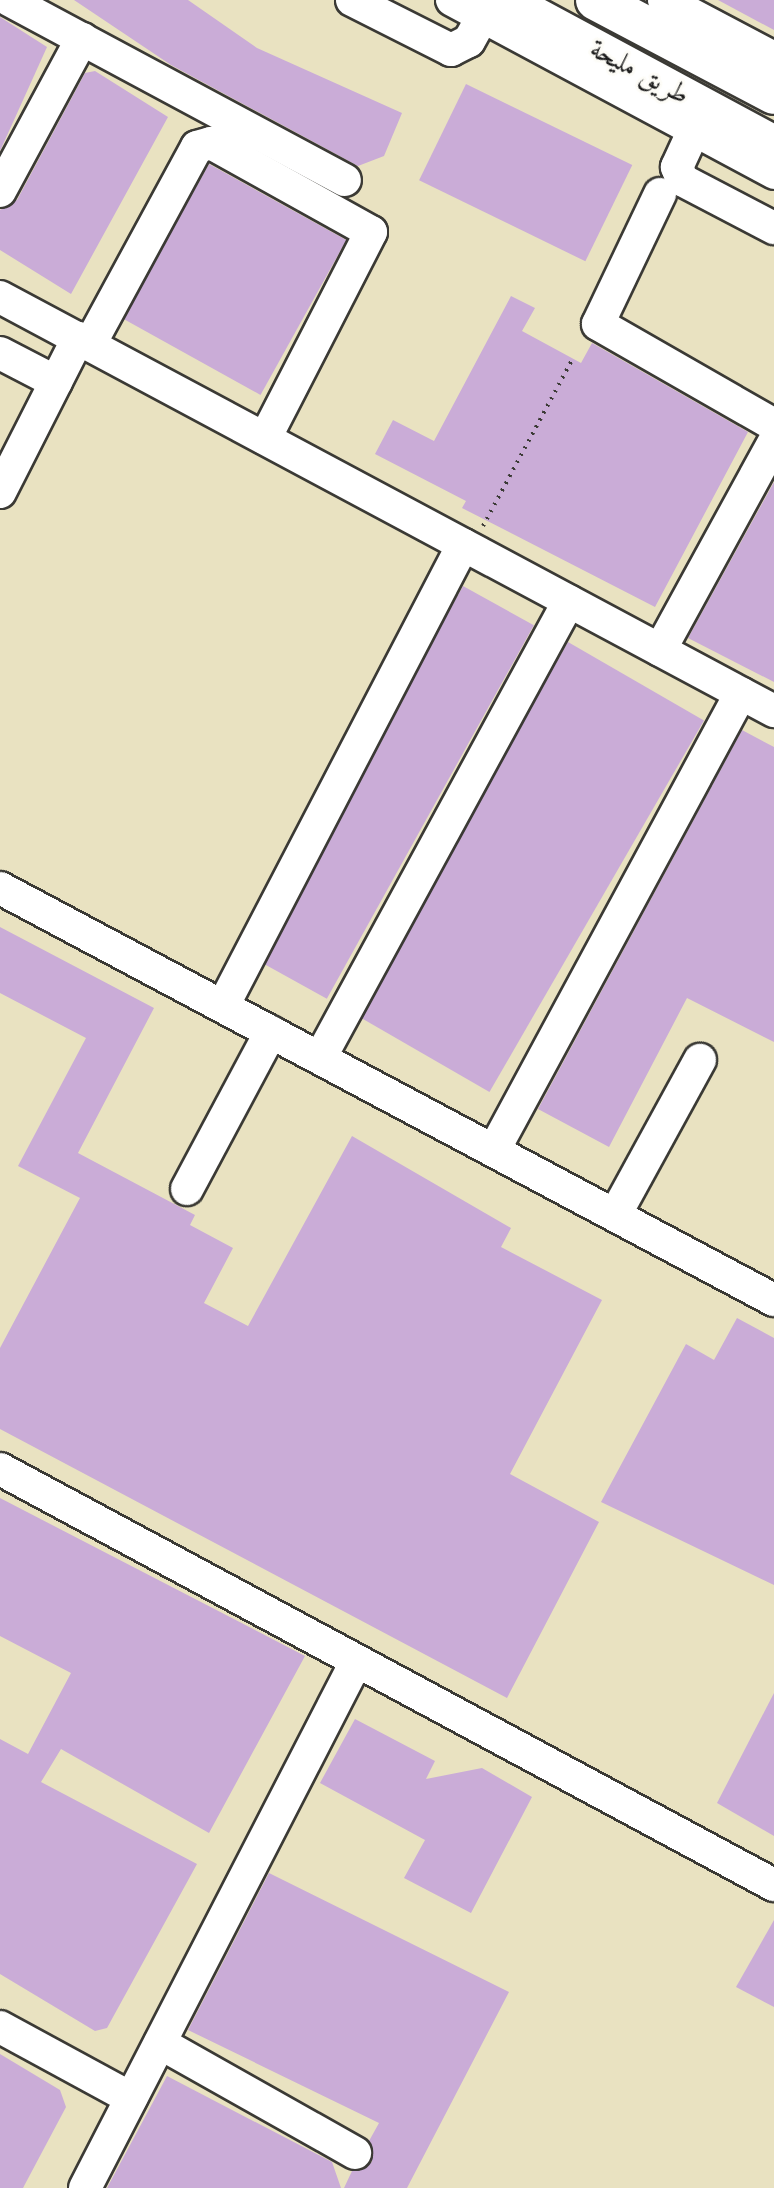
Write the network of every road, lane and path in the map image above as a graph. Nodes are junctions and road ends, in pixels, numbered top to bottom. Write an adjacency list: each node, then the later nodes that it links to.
1 (9, 0): 7 (street)
2 (352, 0): 6 (street)
3 (452, 0): 6 (street)
4 (664, 0): 8 (street)
5 (612, 5): 9 (main road, طريق مليحة)
6 (493, 8): 10 (street); 11 (main road, طريق مليحة)
7 (82, 39): 13 (street); 14 (street)
8 (774, 58)
9 (774, 94)
10 (694, 130): 12 (street); 16 (street)
11 (774, 146)
12 (774, 173)
13 (345, 180)
14 (0, 191)
15 (660, 194): 22 (street)
16 (774, 228)
17 (0, 297): 18 (street)
18 (84, 341): 21 (street); 23 (street); 23 (street)
19 (0, 353): 21 (street)
20 (572, 360): 26 (path)
21 (56, 382): 25 (street)
22 (774, 425)
23 (265, 438): 26 (street)
24 (774, 442): 28 (street)
25 (0, 492)
26 (467, 547): 27 (street); 32 (street)
27 (569, 601): 28 (street); 34 (street)
28 (660, 650): 29 (street)
29 (741, 693): 30 (street); 36 (street)
30 (774, 711)
31 (0, 888): 32 (street)
32 (223, 1006): 33 (street)
33 (271, 1032): 34 (street); 37 (street)
34 (320, 1058): 36 (street)
35 (700, 1060): 38 (street)
36 (494, 1150): 38 (street)
37 (187, 1189)
38 (615, 1215): 39 (street)
39 (774, 1300)
40 (0, 1469): 41 (street)
41 (356, 1662): 42 (street); 44 (street)
42 (774, 1885)
43 (0, 2027): 45 (street)
44 (160, 2043): 45 (street); 46 (street)
45 (131, 2098): 47 (street)
46 (355, 2153)
47 (85, 2188)

